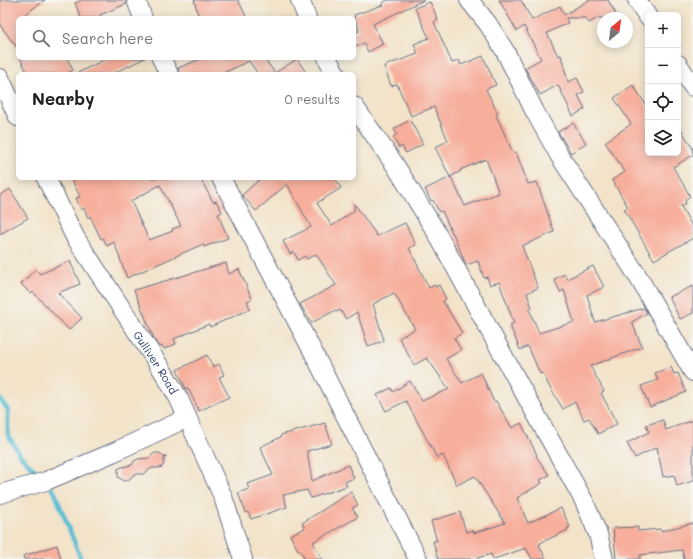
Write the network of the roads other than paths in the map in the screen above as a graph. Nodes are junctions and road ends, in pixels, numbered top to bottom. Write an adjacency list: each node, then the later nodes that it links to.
1 (136, 0): 6 (street)
2 (300, 0): 7 (street)
3 (469, 0): 19 (street)
4 (637, 0): 5 (street)
5 (645, 12)
6 (142, 16)
7 (306, 16)
8 (162, 60): 11 (street)
9 (328, 60): 12 (street)
10 (681, 69): 14 (street)
11 (168, 72)
12 (335, 72)
13 (0, 78): 16 (street)
14 (693, 87)
15 (356, 109): 24 (street)
16 (16, 113)
17 (47, 180): 20 (street, Gulliver Road)
18 (222, 180): 23 (street)
19 (693, 372)
20 (187, 418): 21 (street); 22 (street, Gulliver Road)
21 (0, 494)
22 (243, 559)
23 (418, 559)
24 (604, 559)

